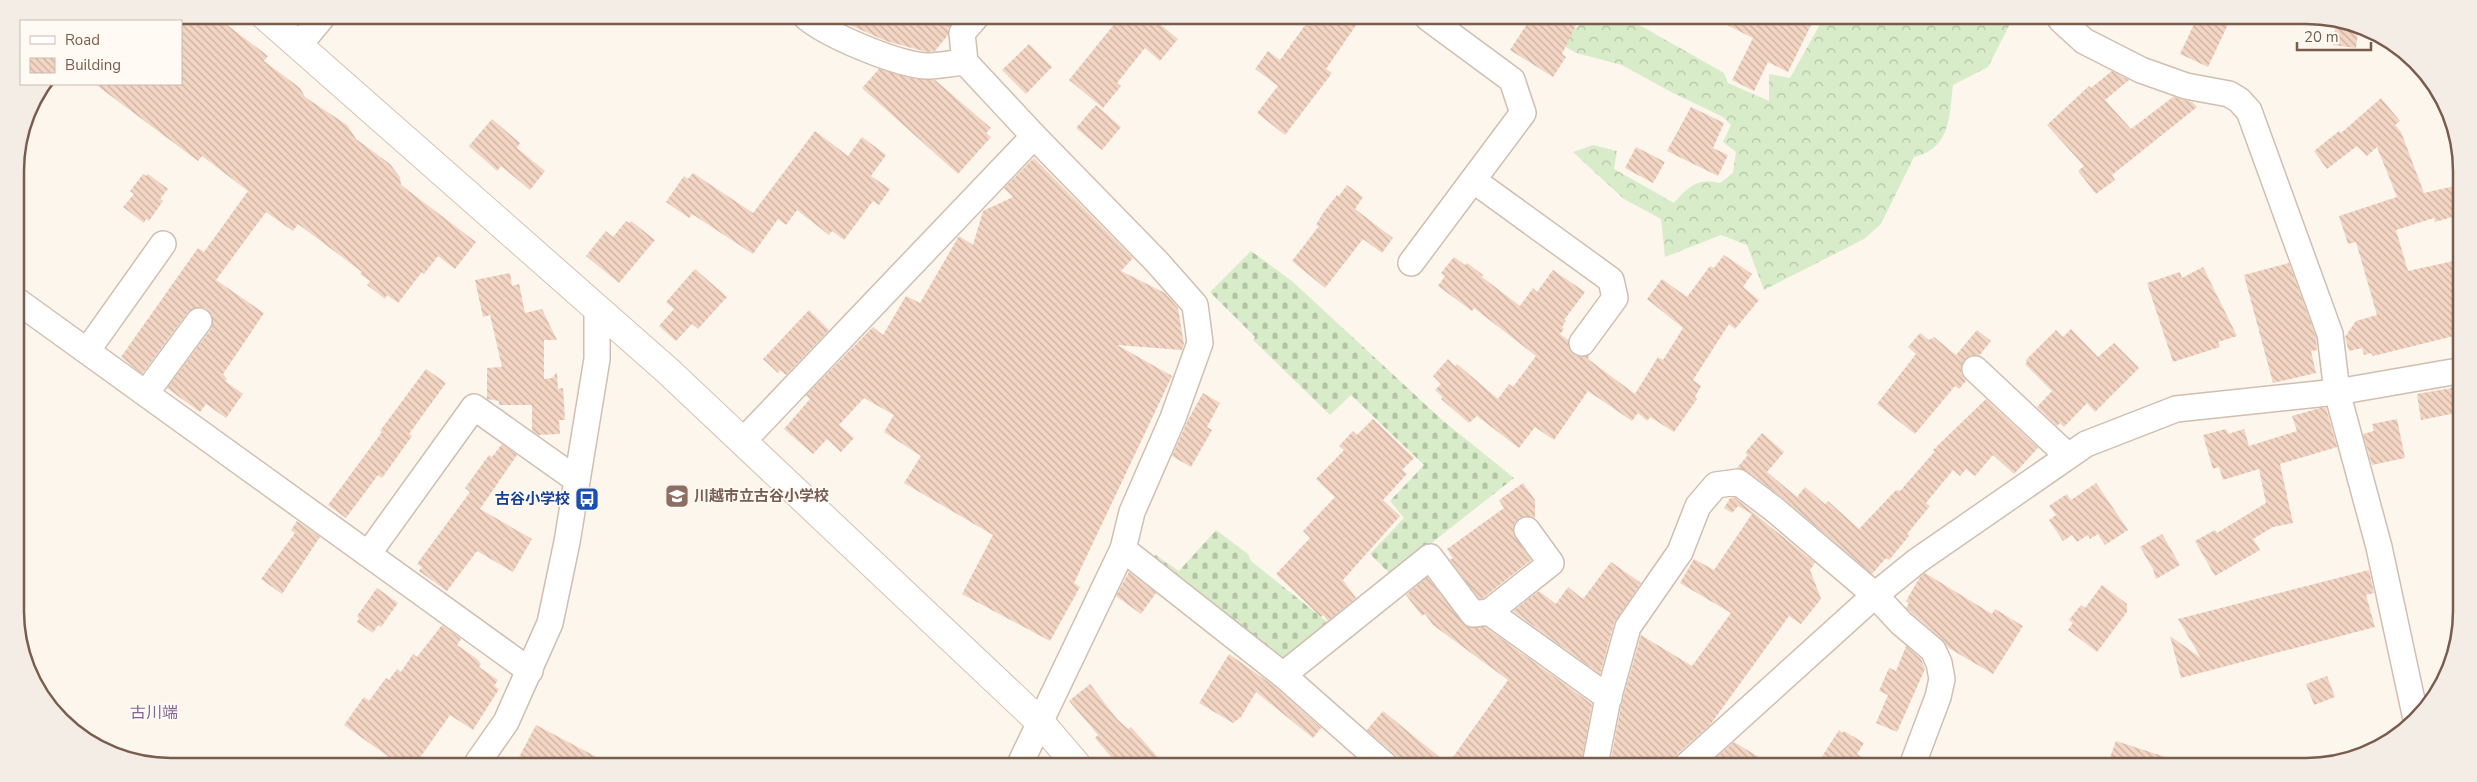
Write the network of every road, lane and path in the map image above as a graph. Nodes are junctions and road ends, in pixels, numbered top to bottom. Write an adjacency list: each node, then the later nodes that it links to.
1 (274, 24): 7 (street)
2 (316, 24): 7 (street)
3 (816, 24): 8 (street)
4 (970, 24): 8 (street)
5 (1436, 24): 10 (street)
6 (2065, 24): 20 (street)
7 (298, 45): 14 (street)
8 (964, 62): 9 (street)
9 (1034, 136): 22 (street); 26 (street)
10 (1473, 180): 12 (street); 16 (street)
11 (162, 244): 17 (street)
12 (1411, 263)
13 (24, 306): 17 (street)
14 (597, 309): 22 (street); 24 (street)
15 (199, 321): 21 (street)
16 (1582, 343)
17 (87, 351): 21 (street)
18 (1975, 369): 23 (street)
19 (2453, 372): 20 (street)
20 (2337, 392): 23 (street); 33 (street)
21 (146, 393): 27 (street)
22 (742, 441): 34 (street)
23 (2068, 456): 28 (street)
24 (577, 480): 27 (street); 30 (street)
25 (1527, 530): 29 (street)
26 (1123, 549): 31 (street); 34 (street)
27 (368, 554): 30 (street)
28 (1875, 595): 32 (street); 40 (street); 41 (street)
29 (1489, 612): 31 (street); 32 (street)
30 (530, 671): 35 (street)
31 (1283, 675): 38 (street)
32 (1609, 698): 39 (street)
33 (2414, 711)
34 (1040, 722): 36 (street); 37 (street)
35 (481, 758)
36 (1022, 758)
37 (1071, 758)
38 (1378, 758)
39 (1596, 758)
40 (1695, 758)
41 (1915, 758)

